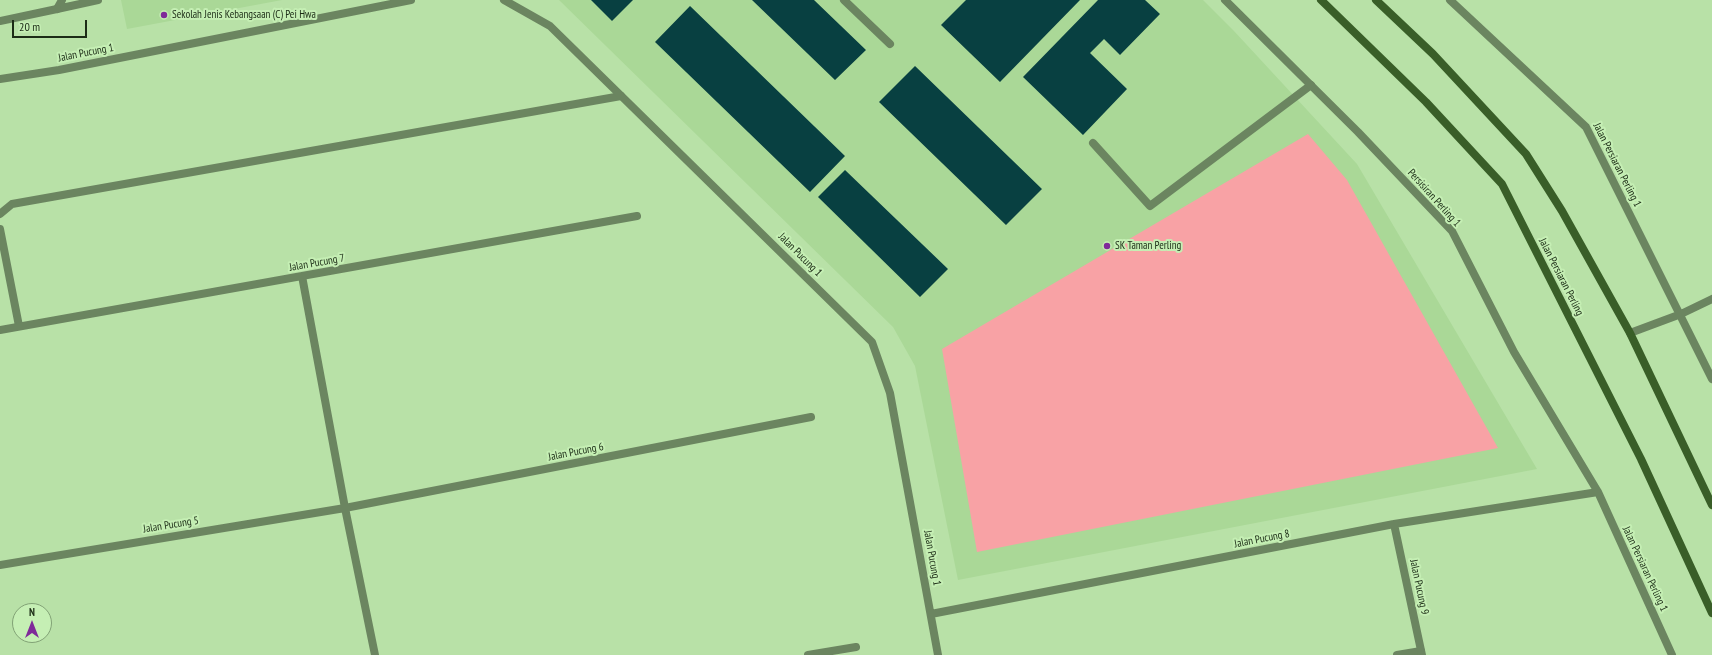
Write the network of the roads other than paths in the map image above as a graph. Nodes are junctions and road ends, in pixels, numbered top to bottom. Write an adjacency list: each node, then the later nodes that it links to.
1 (62, 0): 10 (street)
2 (98, 0): 10 (street)
3 (411, 0): 13 (street, Jalan Pucung 1)
4 (504, 0): 15 (street, Jalan Pucung 1)
5 (844, 0): 12 (street)
6 (1225, 0): 14 (street, Persisiran Perling 1)
7 (1321, 0): 33 (main road, Jalan Persiaran Perling)
8 (1376, 0): 25 (main road)
9 (1450, 0): 22 (street, Jalan Persiaran Perling 1)
10 (58, 9): 11 (street)
11 (0, 21)
12 (890, 44)
13 (0, 79)
14 (1311, 85): 16 (street); 28 (street, Persisiran Perling 1)
15 (621, 96): 17 (street); 34 (street, Jalan Pucung 1)
16 (1093, 143)
17 (0, 214)
18 (637, 216): 20 (street, Jalan Pucung 7)
19 (0, 229): 23 (street)
20 (302, 276): 23 (street, Jalan Pucung 7); 30 (street)
21 (1712, 299): 22 (street)
22 (1681, 314): 25 (street); 26 (street, Jalan Persiaran Perling 1)
23 (19, 326): 24 (street, Jalan Pucung 7)
24 (0, 330)
25 (1630, 333): 29 (main road)
26 (1712, 379)
27 (811, 417): 30 (street, Jalan Pucung 6)
28 (1598, 492): 31 (street, Jalan Pucung 8); 41 (street, Jalan Persiaran Perling 1)
29 (1712, 506)
30 (345, 508): 32 (street, Jalan Pucung 5); 37 (street)
31 (1394, 524): 34 (street, Jalan Pucung 8); 36 (street, Jalan Pucung 9)
32 (0, 565)
33 (1712, 612)
34 (931, 614): 39 (street, Jalan Pucung 1)
35 (856, 647): 38 (street)
36 (1421, 653): 40 (street)
37 (375, 655)
38 (808, 655)
39 (938, 655)
40 (1397, 655)
41 (1672, 655)

